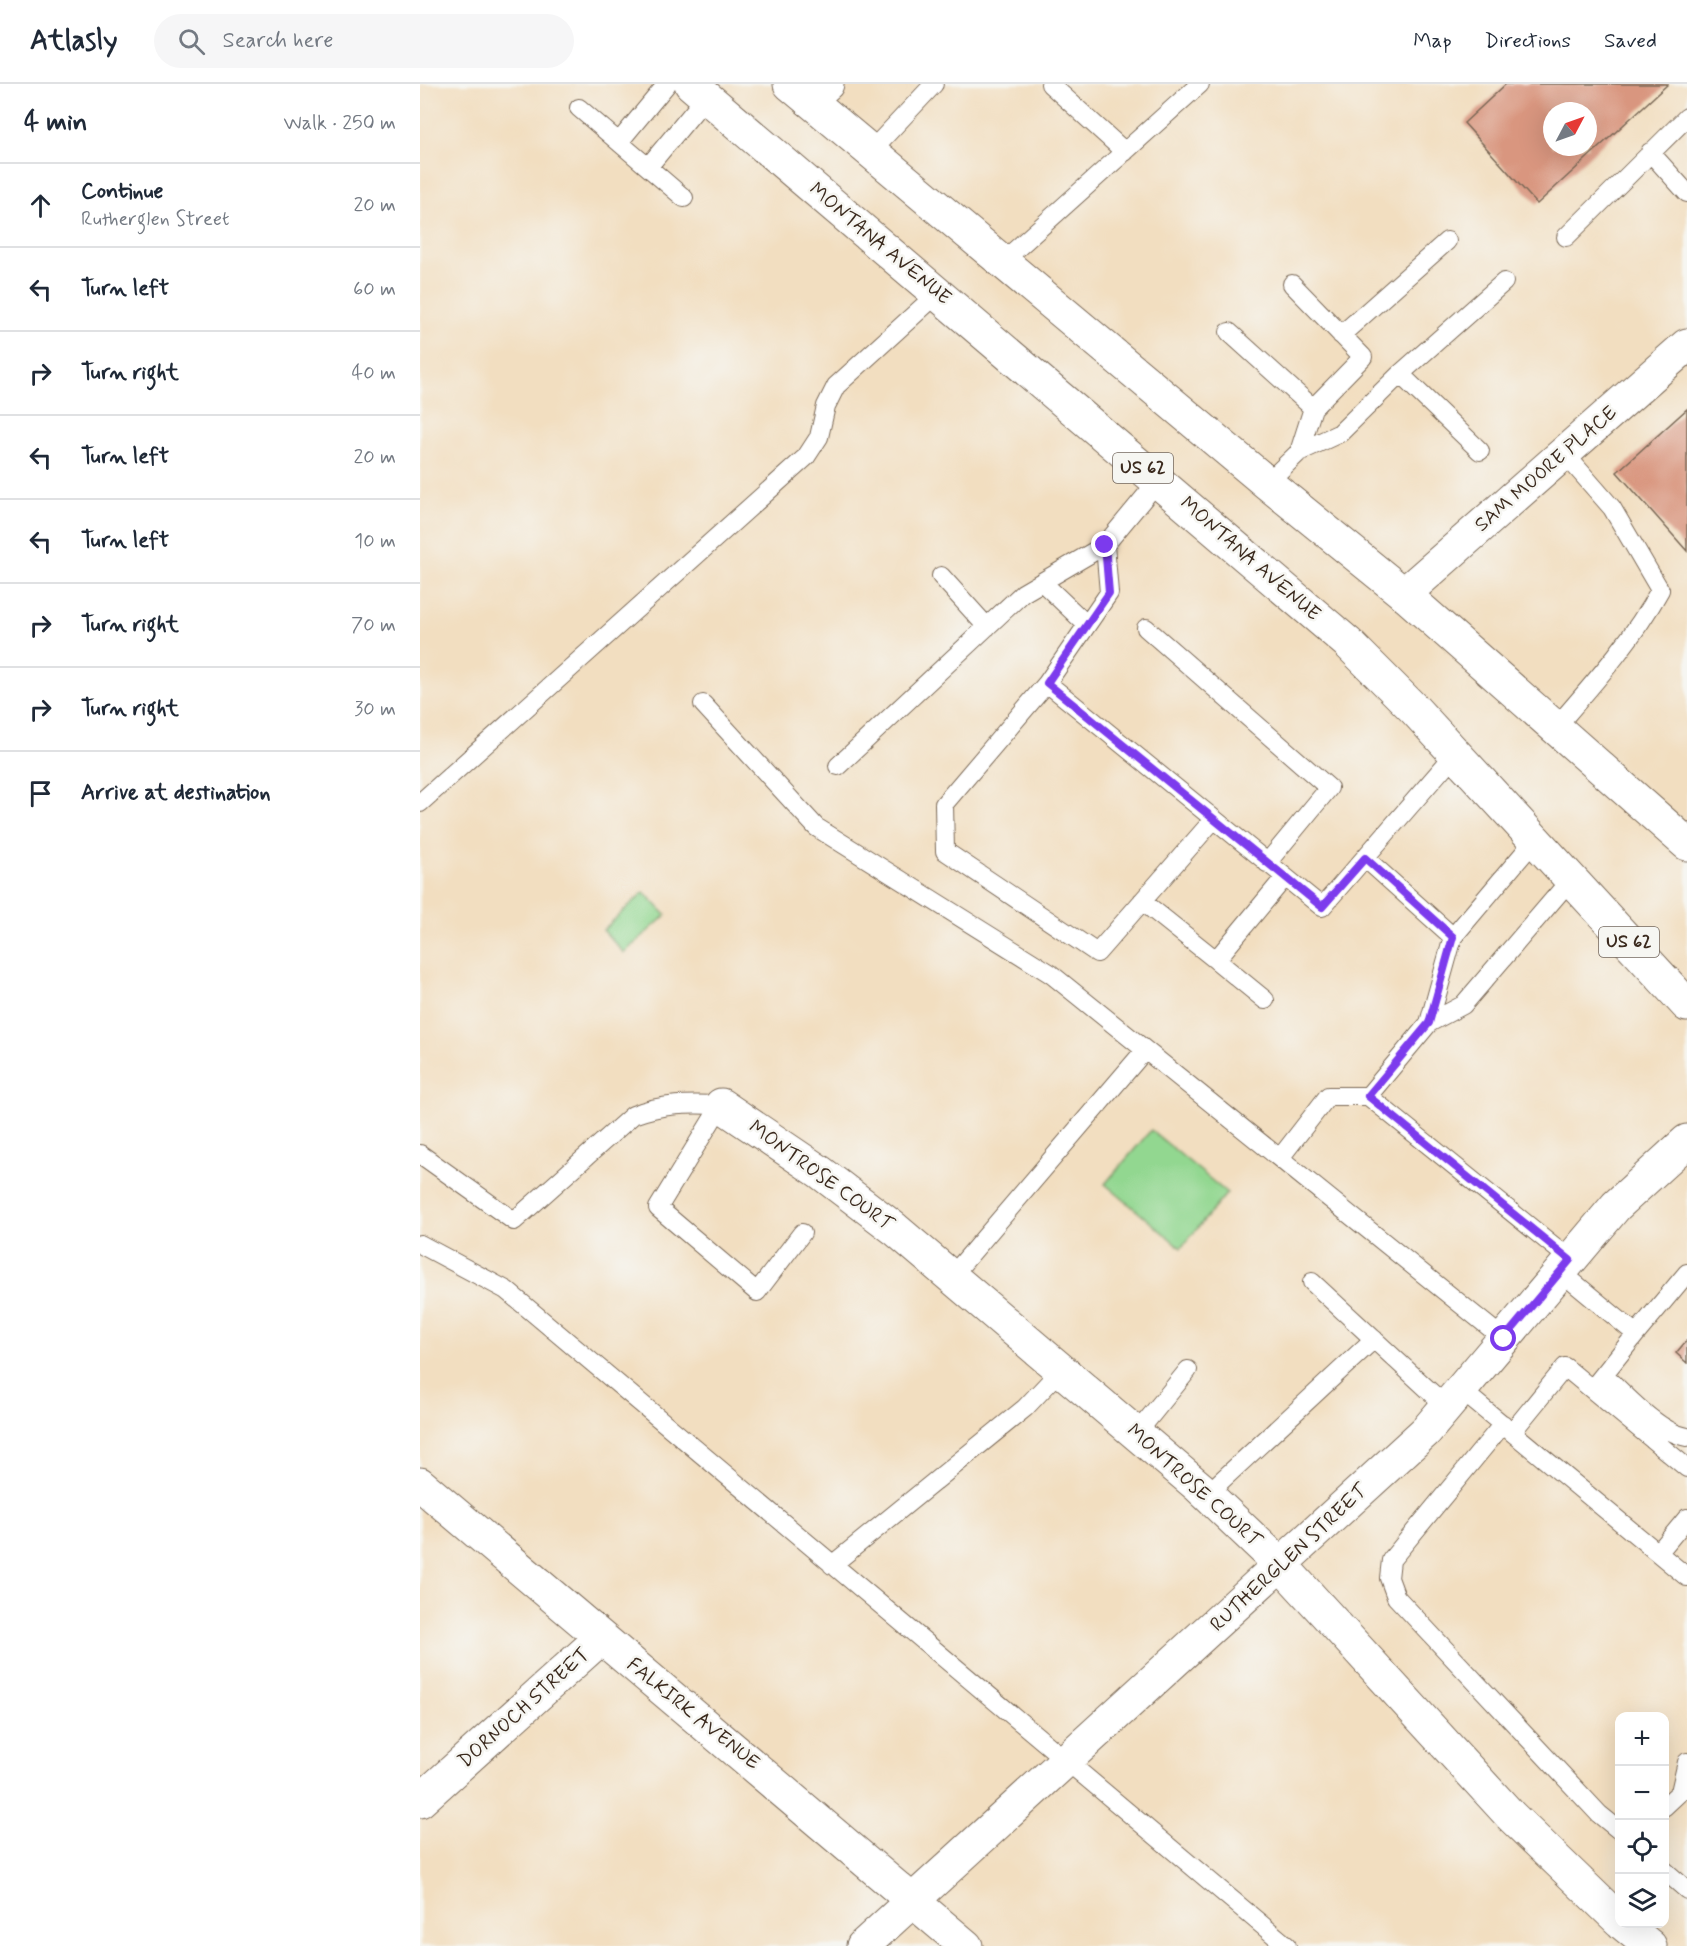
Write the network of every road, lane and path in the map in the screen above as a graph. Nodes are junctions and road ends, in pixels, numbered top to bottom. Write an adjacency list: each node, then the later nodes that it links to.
1 (667, 84): 9 (lane)
2 (934, 84): 10 (lane)
3 (1050, 84): 11 (lane)
4 (1200, 84): 11 (lane)
5 (809, 89): 10 (main road)
6 (698, 90): 13 (lane); 21 (main road, MONTANA AVENUE / US 62)
7 (579, 108): 9 (lane)
8 (1687, 117): 12 (lane)
9 (619, 142): 13 (lane)
10 (870, 152): 18 (main road)
11 (1125, 152): 18 (lane)
12 (1650, 152): 14 (lane); 16 (lane)
13 (648, 167): 15 (lane)
14 (1687, 193)
15 (684, 198)
16 (1566, 237)
17 (1446, 241): 23 (lane)
18 (1002, 262): 31 (main road)
19 (1504, 282): 25 (lane)
20 (1292, 284): 23 (lane)
21 (938, 294): 30 (main road, MONTANA AVENUE / US 62); 44 (lane)
22 (1229, 332): 26 (lane)
23 (1341, 335): 26 (lane)
24 (1687, 345): 29 (main road, SAM MOORE PLACE)
25 (1400, 374): 27 (lane); 28 (lane)
26 (1313, 408): 28 (lane)
27 (1480, 451)
28 (1299, 452): 31 (lane)
29 (1564, 453): 35 (main road, SAM MOORE PLACE); 41 (lane)
30 (1158, 481): 32 (lane); 42 (main road, MONTANA AVENUE / US 62)
31 (1267, 483): 35 (main road)
32 (1105, 545): 34 (lane); 36 (lane)
33 (941, 576): 37 (lane)
34 (1042, 582): 36 (lane); 37 (lane)
35 (1404, 594): 41 (main road)
36 (1087, 625): 39 (lane)
37 (987, 627): 43 (lane)
38 (1146, 628): 49 (lane)
39 (1047, 683): 45 (lane); 52 (lane)
40 (704, 704): 58 (lane)
41 (1555, 728): 47 (main road)
42 (1455, 754): 46 (main road, MONTANA AVENUE / US 62); 48 (lane)
43 (838, 766)
44 (420, 803)
45 (1214, 819): 49 (lane); 52 (lane)
46 (1535, 840): 51 (main road, MONTANA AVENUE / US 62); 53 (lane)
47 (1687, 844)
48 (1365, 858): 50 (lane); 53 (lane)
49 (1267, 863): 50 (lane)
50 (1285, 877): 54 (lane)
51 (1571, 879): 56 (main road, MONTANA AVENUE / US 62); 57 (lane)
52 (1142, 901): 54 (lane)
53 (1453, 937): 57 (lane)
54 (1216, 960): 55 (lane)
55 (1265, 1000)
56 (1687, 1005)
57 (1429, 1023): 59 (lane)
58 (1145, 1050): 63 (lane); 68 (lane)
59 (1368, 1096): 63 (lane); 66 (lane)
60 (721, 1105): 62 (lane); 64 (lane); 68 (main road, MONTROSE COURT)
61 (1687, 1141): 66 (main road, RUTHERGLEN STREET)
62 (420, 1154)
63 (1280, 1158): 72 (lane)
64 (802, 1233)
65 (420, 1244): 86 (lane)
66 (1566, 1266): 70 (lane); 72 (main road, RUTHERGLEN STREET)
67 (1687, 1273): 70 (lane)
68 (951, 1277): 74 (main road, MONTROSE COURT)
69 (1312, 1282): 71 (lane)
70 (1636, 1334): 75 (lane)
71 (1374, 1339): 77 (lane); 83 (lane)
72 (1504, 1339): 77 (main road, RUTHERGLEN STREET)
73 (1188, 1370): 79 (lane)
74 (1060, 1371): 79 (main road, MONTROSE COURT); 86 (lane)
75 (1604, 1375): 76 (lane); 80 (lane)
76 (1592, 1390): 78 (lane); 81 (lane)
77 (1454, 1398): 78 (lane); 87 (main road, RUTHERGLEN STREET)
78 (1507, 1428): 85 (lane); 95 (lane)
79 (1136, 1434): 83 (main road, MONTROSE COURT)
80 (1687, 1437)
81 (1687, 1468)
82 (420, 1484): 89 (main road, FALKIRK AVENUE)
83 (1207, 1494): 87 (main road, MONTROSE COURT)
84 (1687, 1518): 85 (lane)
85 (1658, 1553): 88 (lane)
86 (832, 1565): 90 (lane)
87 (1281, 1565): 90 (main road, RUTHERGLEN STREET); 99 (main road, MONTROSE COURT)
88 (1687, 1577)
89 (601, 1638): 93 (main road, DORNOCH STREET); 98 (main road, FALKIRK AVENUE)
90 (1067, 1761): 98 (main road, RUTHERGLEN STREET); 103 (lane)
91 (1687, 1762): 92 (lane)
92 (1684, 1791): 94 (lane)
93 (420, 1801)
94 (1669, 1804)
95 (1615, 1827)
96 (1669, 1874): 97 (lane)
97 (1687, 1890)
98 (913, 1901): 101 (main road, RUTHERGLEN STREET); 102 (main road, FALKIRK AVENUE)
99 (1615, 1916)
100 (1628, 1928): 104 (main road, MONTROSE COURT)
101 (862, 1946)
102 (966, 1946)
103 (1287, 1946)
104 (1650, 1946)

